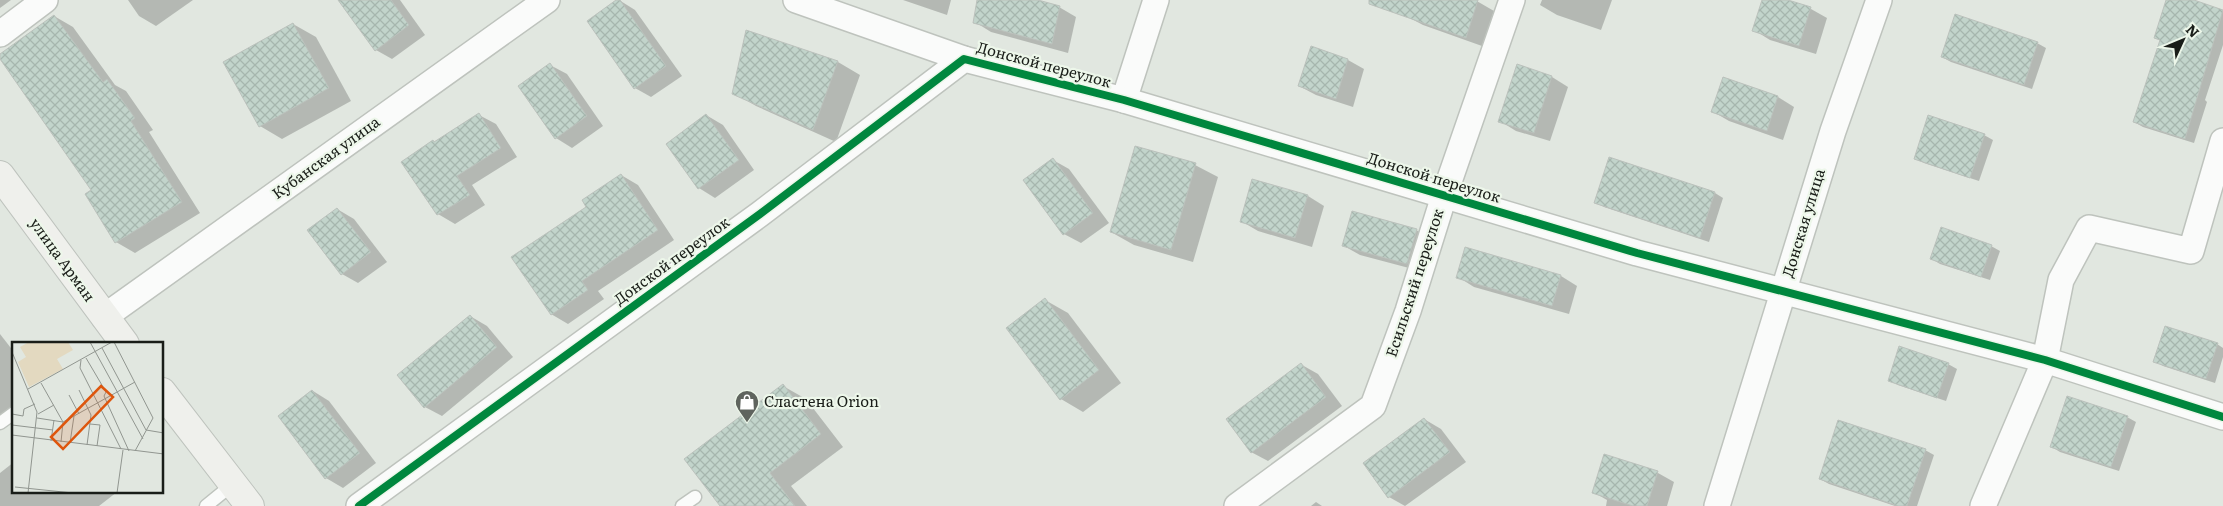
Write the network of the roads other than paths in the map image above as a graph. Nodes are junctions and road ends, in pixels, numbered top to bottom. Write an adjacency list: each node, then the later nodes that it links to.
1 (45, 0): 7 (street)
2 (547, 0): 14 (street, Кубанская улица)
3 (796, 0): 8 (street)
4 (1156, 0): 9 (street)
5 (1512, 0): 12 (street, Есильский переулок)
6 (1879, 0): 13 (street, Донская улица)
7 (0, 34)
8 (964, 59): 9 (street, Донской переулок); 24 (street, Донской переулок)
9 (1124, 100): 12 (street, Донской переулок)
10 (2223, 141): 15 (street)
11 (0, 175): 14 (street, улица Арман)
12 (1444, 196): 13 (street, Донской переулок); 26 (street, Есильский переулок)
13 (1783, 292): 15 (street, Донской переулок); 27 (street, Донская улица)
14 (114, 335)
15 (2045, 360): 18 (street, Донской переулок); 28 (street)
16 (164, 395): 20 (street)
17 (12, 414): 19 (lane)
18 (2223, 417)
19 (0, 423)
20 (233, 484): 22 (lane); 23 (street)
21 (694, 497): 25 (lane)
22 (206, 506)
23 (250, 506)
24 (359, 506)
25 (682, 506)
26 (1237, 506)
27 (1717, 506)
28 (1983, 506)

